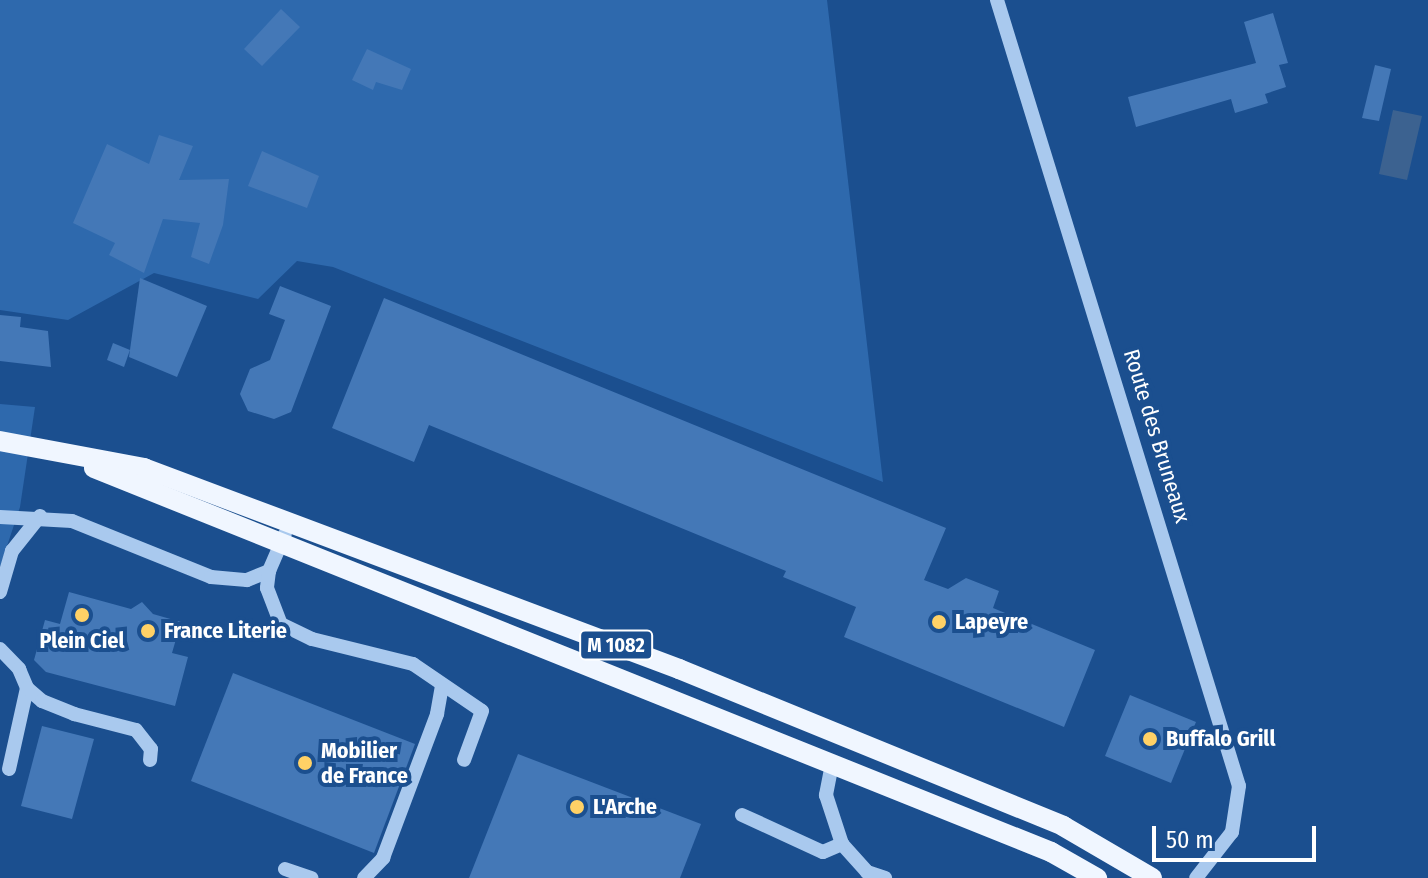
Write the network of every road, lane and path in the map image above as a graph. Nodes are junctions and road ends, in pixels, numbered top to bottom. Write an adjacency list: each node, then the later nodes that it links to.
1 (997, 0): 25 (street, Route des Bruneaux)
2 (0, 441): 3 (main road, M 1082)
3 (65, 454): 6 (main road, M 1082); 7 (main road, M 1082)
4 (40, 516): 5 (street); 8 (street); 9 (street)
5 (0, 517)
6 (290, 523): 7 (street); 24 (main road, M 1082)
7 (281, 543): 8 (street); 15 (main road, M 1082)
8 (269, 571): 11 (street)
9 (0, 592)
10 (0, 649): 12 (street)
11 (442, 687): 14 (street); 21 (street)
12 (27, 688): 13 (street); 16 (street)
13 (150, 760)
14 (464, 760)
15 (832, 764): 18 (street); 23 (main road, M 1082)
16 (9, 769)
17 (742, 815): 18 (street)
18 (842, 844): 22 (street)
19 (285, 869): 20 (street)
20 (311, 878)
21 (364, 878)
22 (885, 878)
23 (1097, 878)
24 (1152, 878)
25 (1196, 878)

